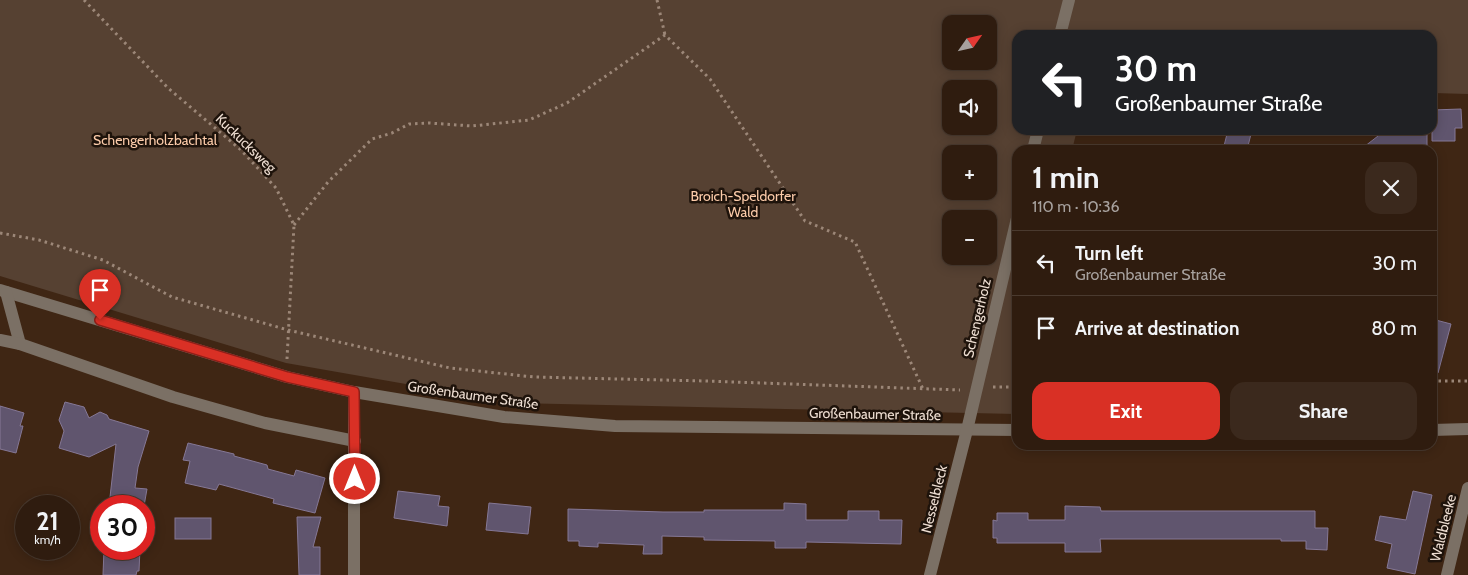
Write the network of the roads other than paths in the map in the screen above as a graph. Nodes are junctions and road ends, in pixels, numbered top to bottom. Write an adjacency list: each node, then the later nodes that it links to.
1 (1069, 0): 2 (street)
2 (1061, 30)
3 (1012, 239): 9 (street, Schengerholz)
4 (3, 291): 6 (street); 7 (street, Großenbaumer Straße)
5 (0, 340): 6 (street)
6 (20, 344): 12 (street)
7 (354, 392): 9 (street, Großenbaumer Straße); 12 (street)
8 (1468, 429): 11 (street)
9 (967, 430): 10 (street, Großenbaumer Straße); 15 (street, Nesselbleck)
10 (1012, 430)
11 (1437, 430)
12 (356, 441): 14 (street)
13 (1468, 488): 16 (street, Waldbleeke)
14 (354, 575)
15 (930, 575)
16 (1447, 575)

